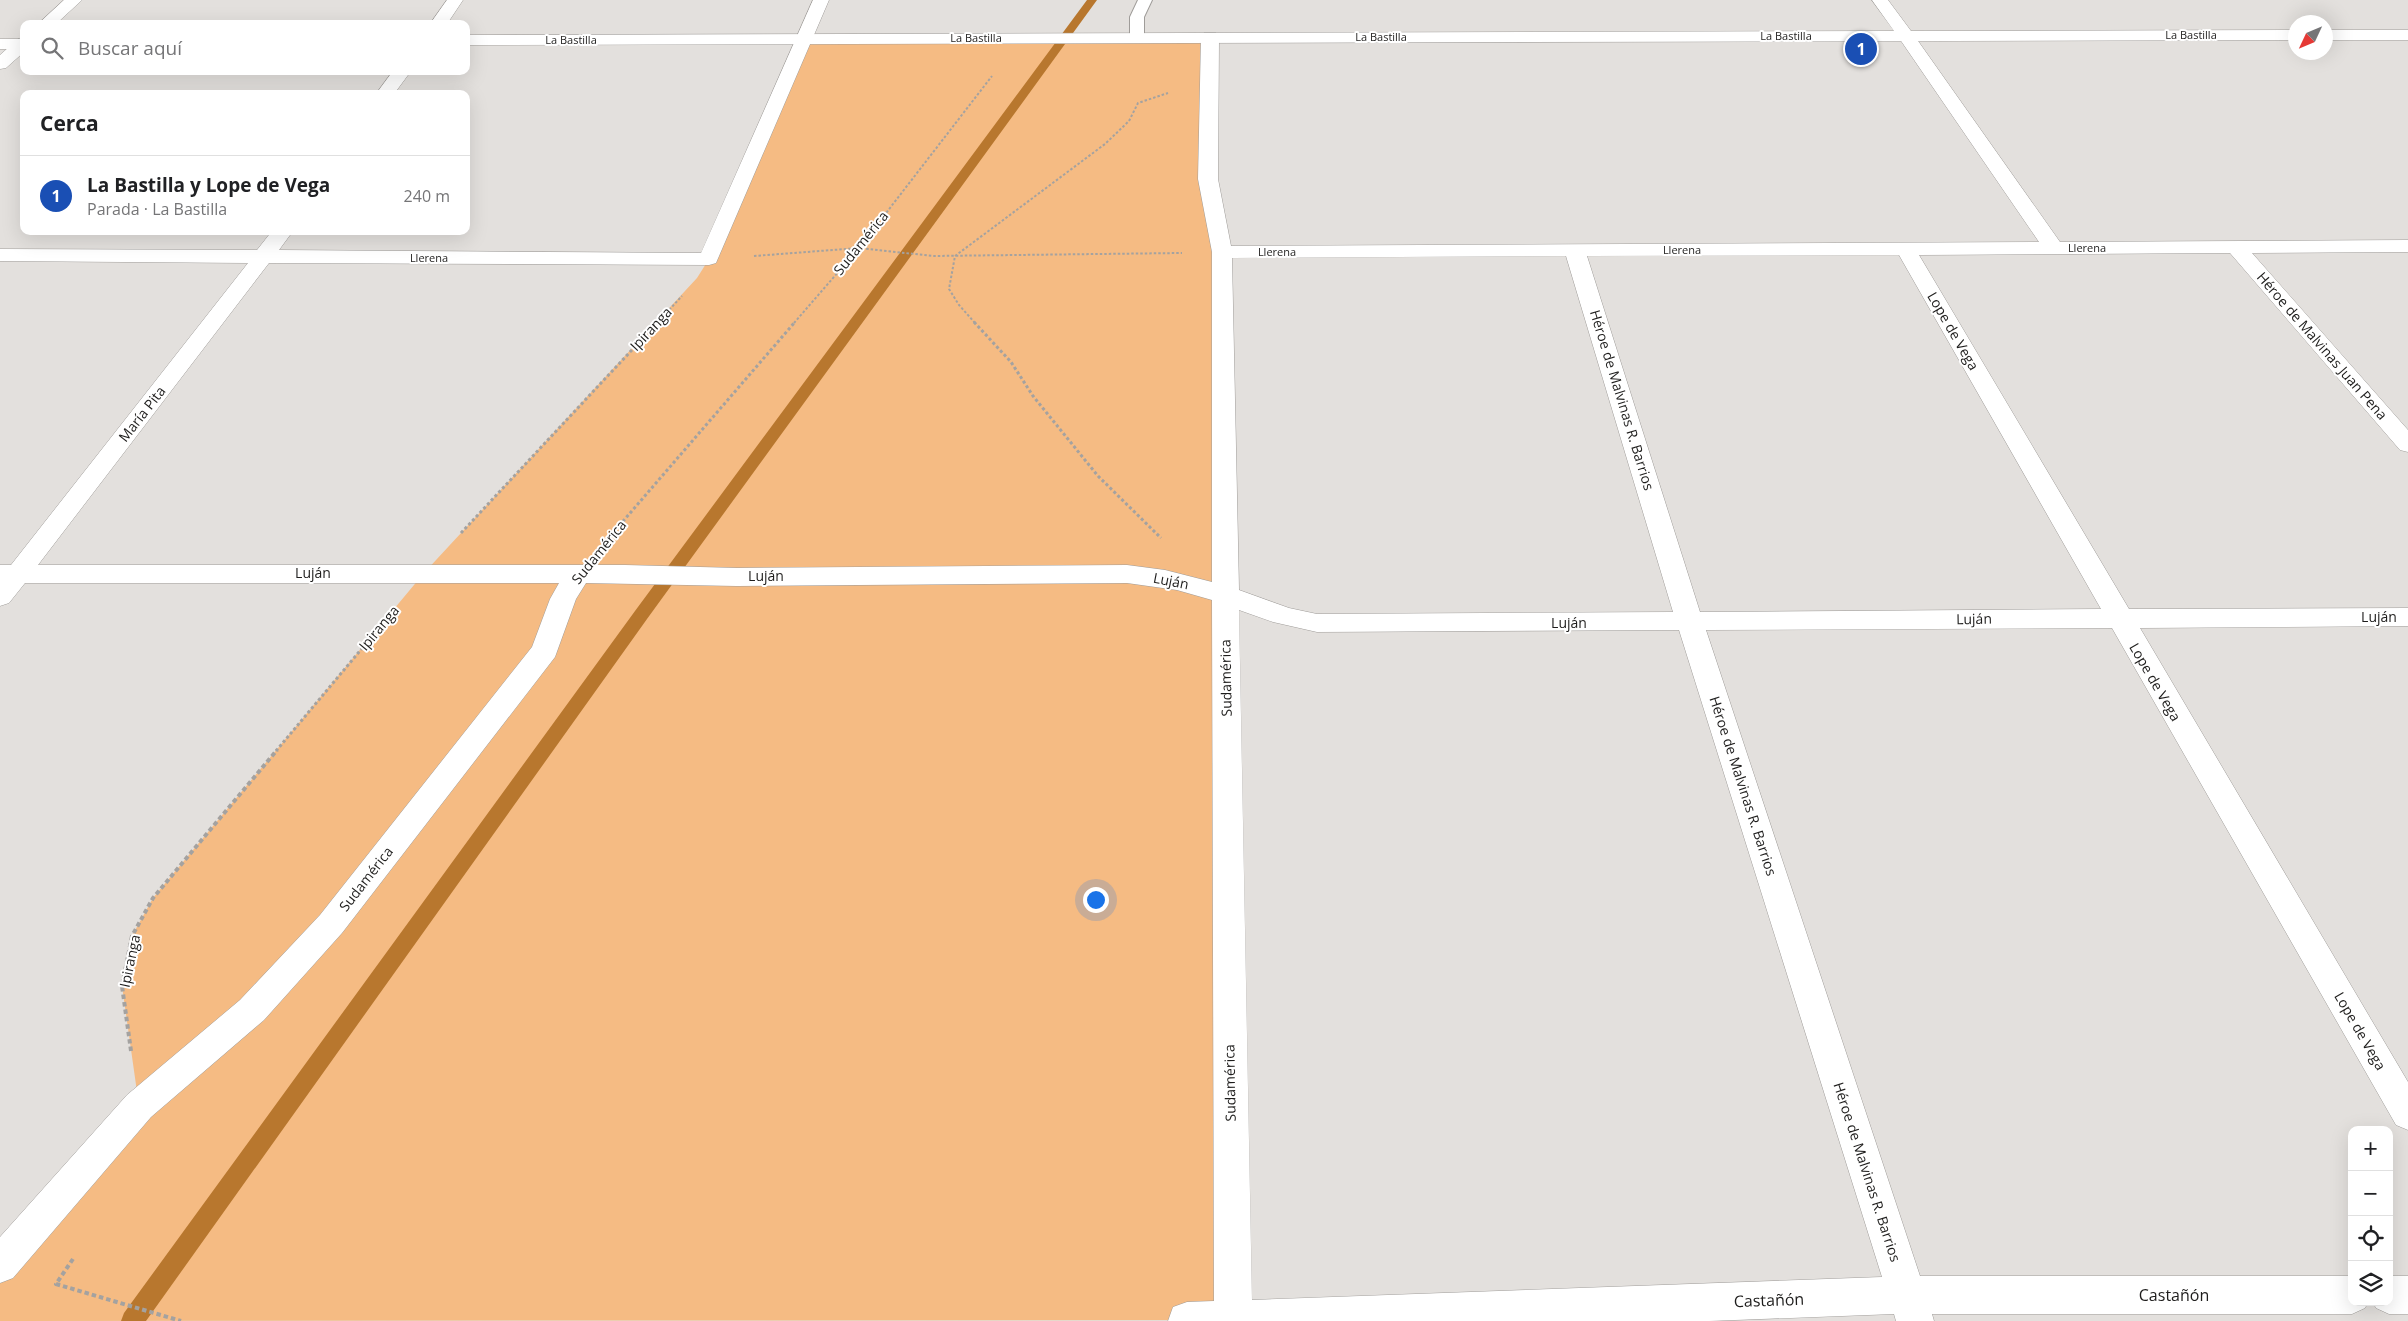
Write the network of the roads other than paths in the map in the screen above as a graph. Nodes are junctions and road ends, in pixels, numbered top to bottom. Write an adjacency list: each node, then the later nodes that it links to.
1 (74, 0): 6 (street)
2 (455, 0): 7 (street)
3 (821, 0): 13 (street)
4 (1145, 0): 14 (lane)
5 (1880, 0): 11 (street)
6 (51, 20)
7 (441, 20)
8 (2408, 34): 10 (street)
9 (2288, 35): 11 (street, La Bastilla)
10 (2333, 35)
11 (1905, 36): 12 (street, La Bastilla); 26 (street)
12 (1210, 37): 14 (street, La Bastilla); 28 (street, Sudamérica)
13 (806, 38): 14 (street, La Bastilla); 15 (street, La Bastilla); 30 (street, Llerena)
14 (1137, 38)
15 (470, 40)
16 (0, 44): 17 (street)
17 (20, 44)
18 (20, 47): 19 (street)
19 (0, 64)
20 (399, 75): 21 (street)
21 (389, 90)
22 (280, 235): 30 (street, María Pita)
23 (2408, 246): 24 (street, Llerena)
24 (2236, 247): 26 (street, Llerena); 31 (street, Héroe de Malvinas Juan Pena)
25 (1905, 248): 26 (street, Llerena); 27 (street, Llerena); 37 (street, Lope de Vega)
26 (2054, 248)
27 (1576, 250): 28 (street, Llerena); 38 (street, Héroe de Malvinas R. Barrios)
28 (1222, 252): 34 (street, Sudamérica)
29 (0, 256): 30 (street, Llerena)
30 (264, 257): 32 (street, María Pita)
31 (2408, 445)
32 (9, 574): 33 (street, Luján); 35 (street, María Pita)
33 (577, 575): 34 (street, Luján); 40 (street, Sudamérica)
34 (1225, 595): 38 (street, Luján); 46 (street, Sudamérica)
35 (0, 597)
36 (2408, 617): 37 (street, Luján)
37 (2118, 618): 38 (street, Luján); 39 (street, Lope de Vega)
38 (1690, 623): 44 (street, Héroe de Malvinas R. Barrios)
39 (2408, 1114)
40 (0, 1265)
41 (2348, 1295): 44 (street, Castañón)
42 (2393, 1295): 43 (street)
43 (2408, 1296)
44 (1911, 1308): 46 (street, Castañón)
45 (1187, 1321): 46 (street, Castañón)
46 (1232, 1321)

